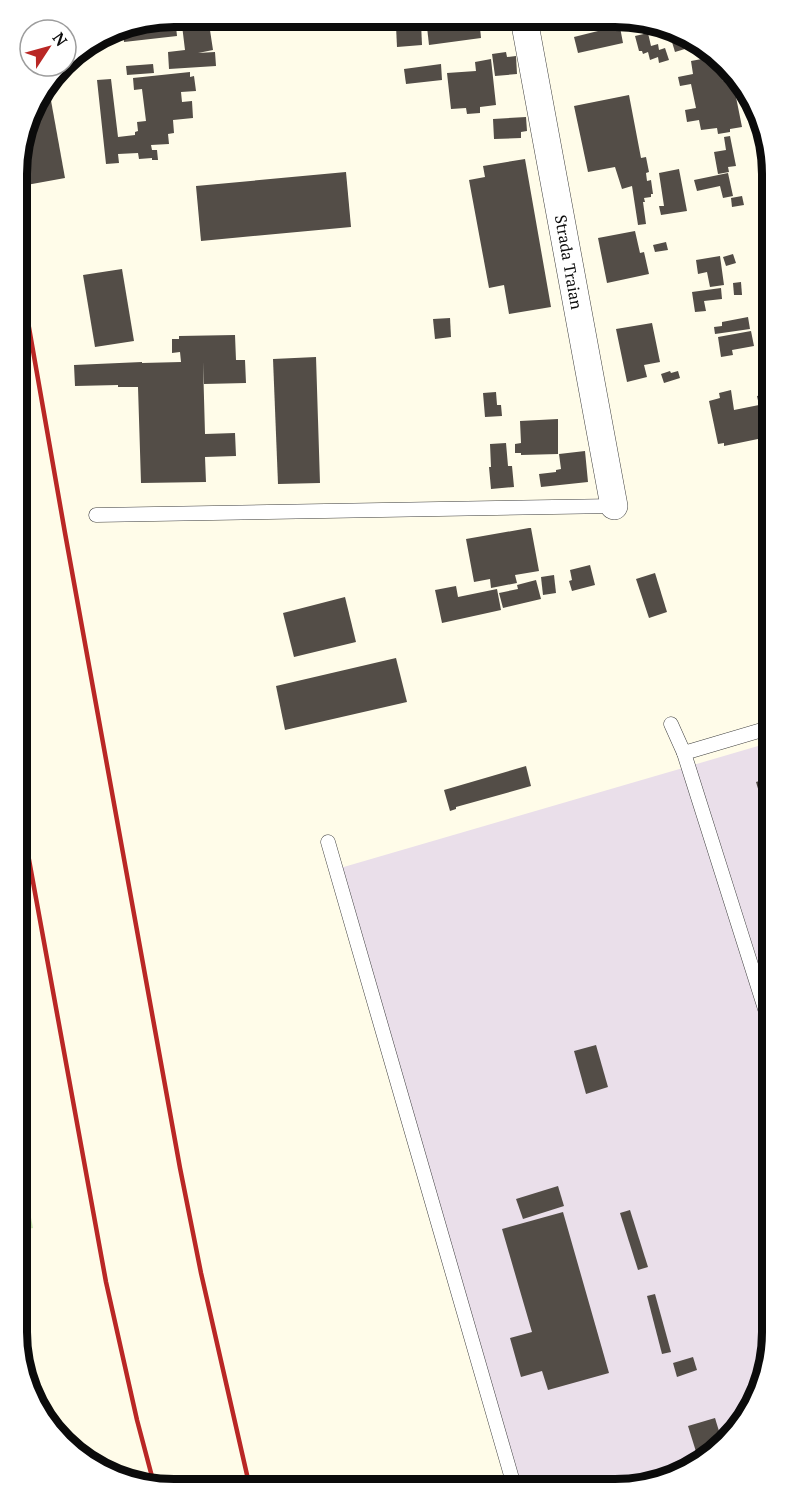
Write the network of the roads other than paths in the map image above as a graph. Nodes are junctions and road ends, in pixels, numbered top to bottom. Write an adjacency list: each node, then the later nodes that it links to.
1 (525, 27): 2 (street, Strada Traian)
2 (614, 506): 3 (lane)
3 (96, 515)
4 (671, 724): 6 (lane)
5 (762, 730): 6 (lane)
6 (684, 753): 8 (lane)
7 (328, 842): 9 (lane)
8 (762, 999)
9 (512, 1479)

